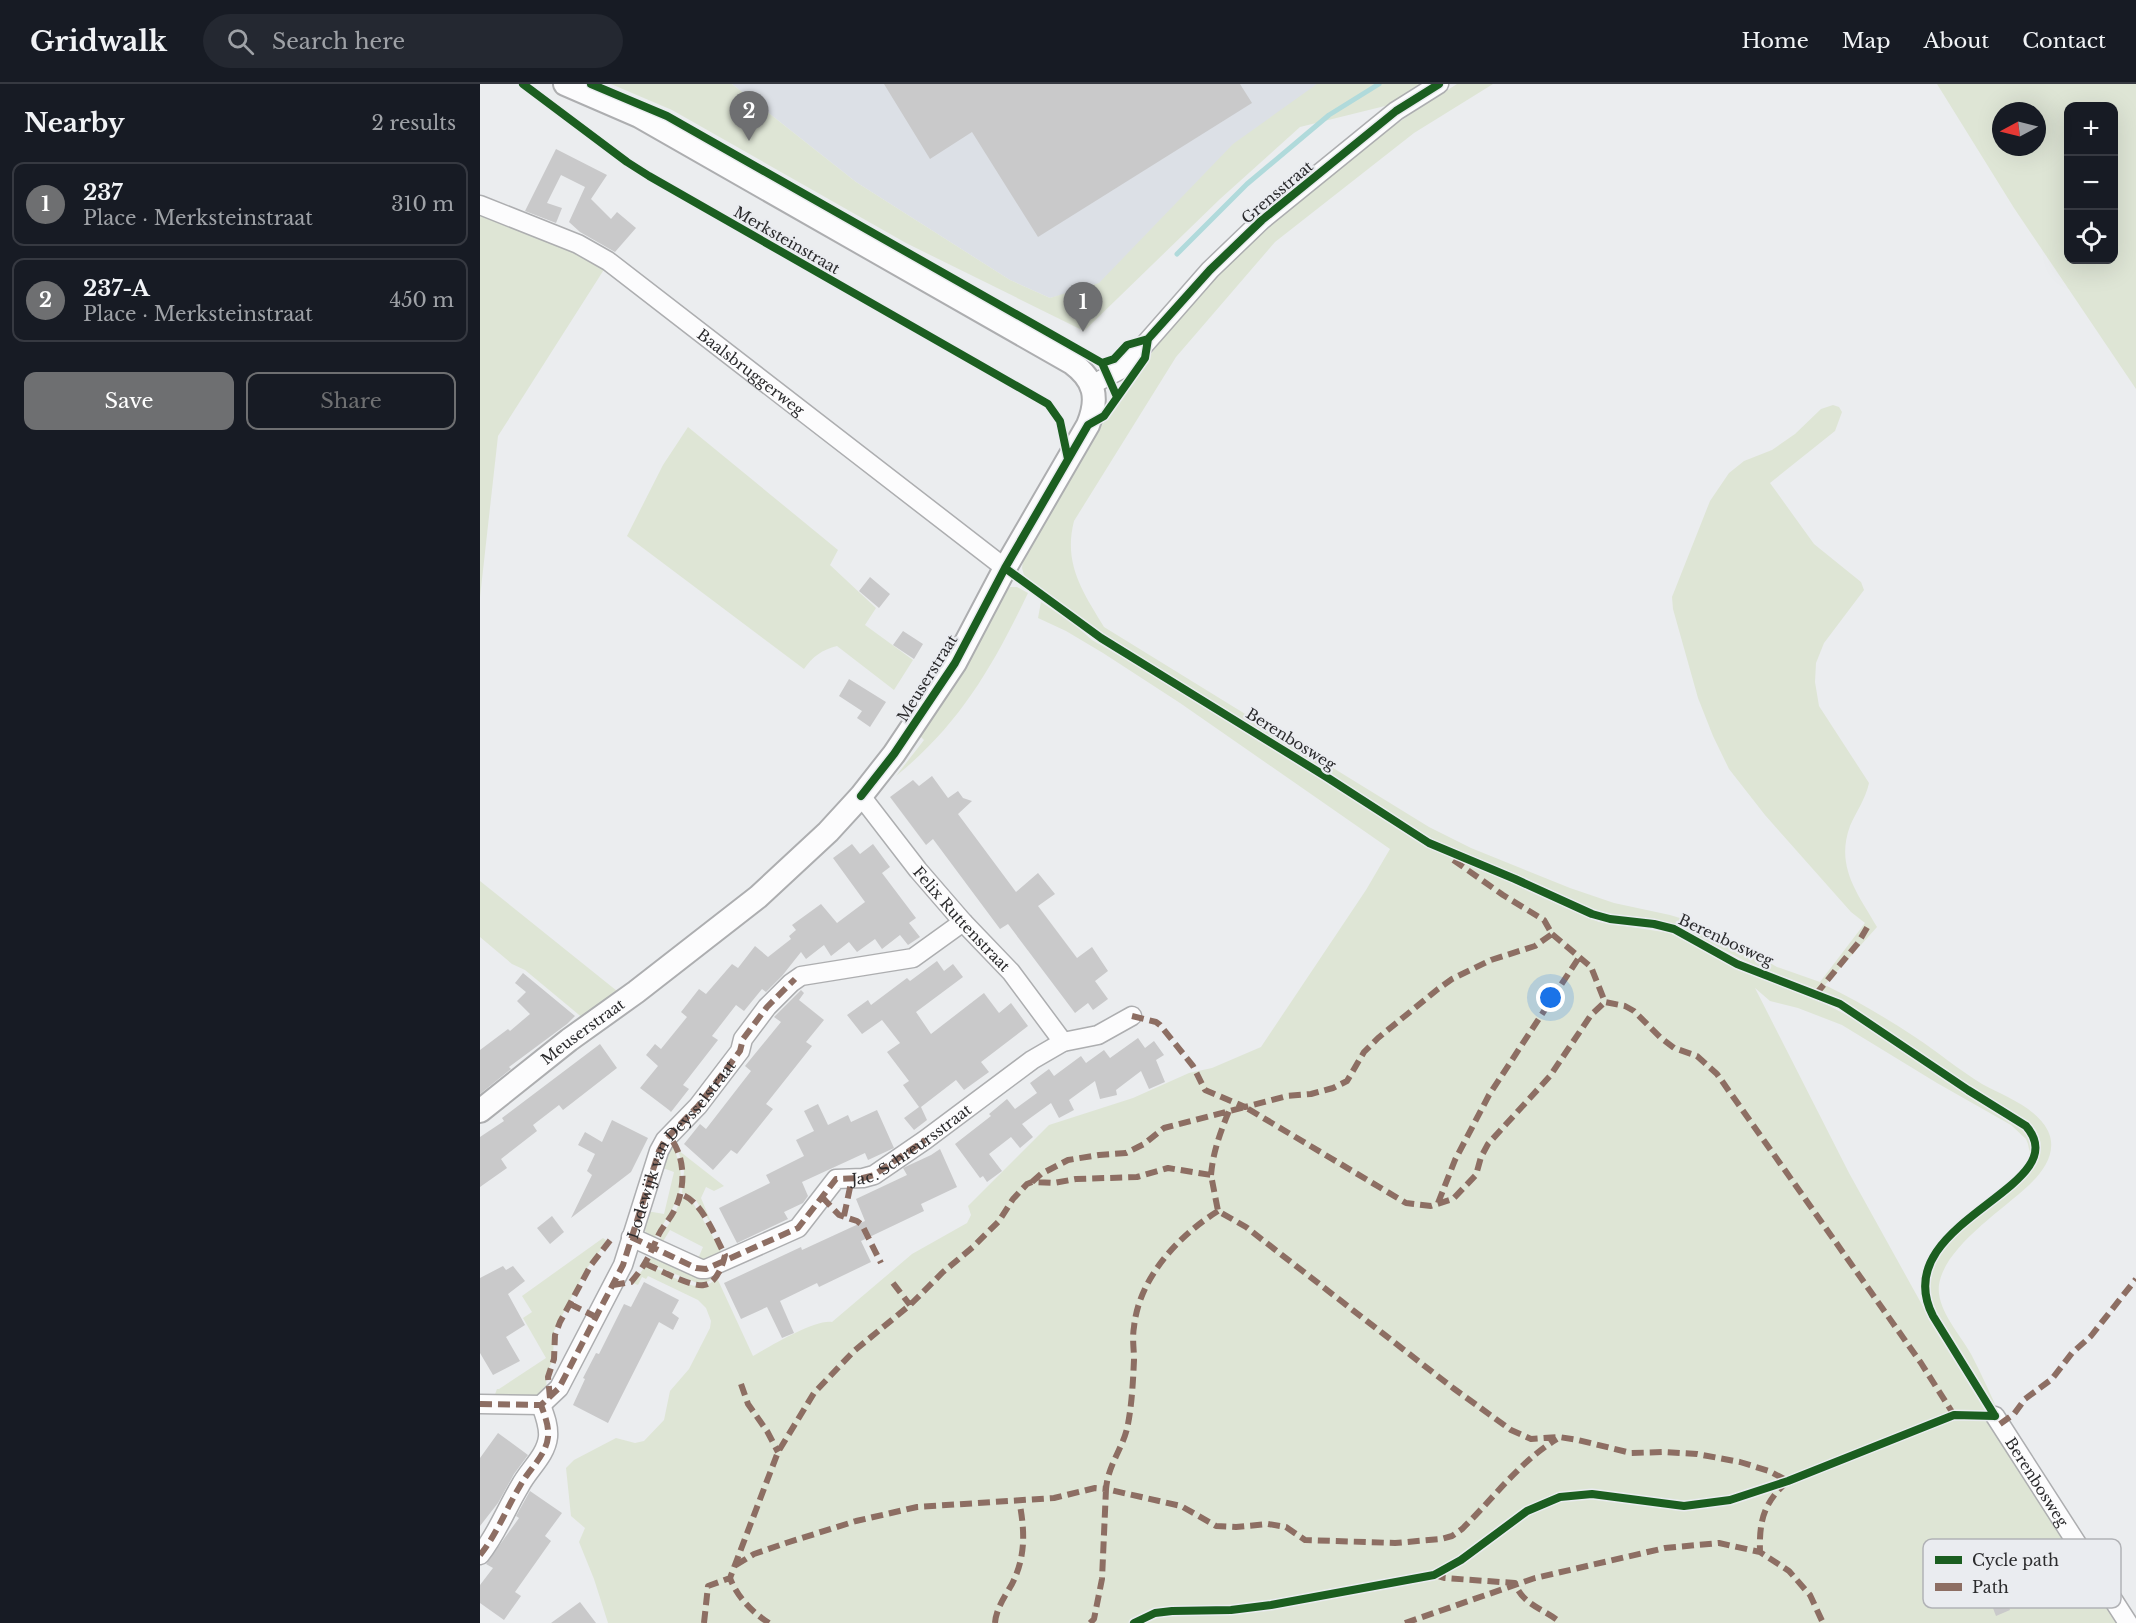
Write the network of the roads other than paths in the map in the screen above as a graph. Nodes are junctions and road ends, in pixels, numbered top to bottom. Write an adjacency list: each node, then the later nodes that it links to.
1 (565, 84): 4 (street)
2 (1439, 84): 4 (street, Grensstraat)
3 (480, 205): 5 (street, Baalsbruggerweg)
4 (1091, 384): 5 (street)
5 (1005, 568): 6 (street, Meuserstraat)
6 (861, 796): 7 (street, Felix Ruttenstraat); 10 (street, Meuserstraat)
7 (963, 922): 9 (street, Felix Ruttenstraat); 11 (street, Lodewijk van Deysselstraat)
8 (1132, 1016): 9 (street, Jac. Schreursstraat)
9 (1063, 1042): 11 (street, Jac. Schreursstraat)
10 (480, 1111)
11 (631, 1237): 13 (street, Lodewijk van Deysselstraat)
12 (480, 1404): 13 (street)
13 (541, 1405): 16 (street)
14 (1995, 1416): 15 (street, Berenbosweg)
15 (2074, 1539)
16 (480, 1556)
17 (2118, 1608): 18 (street, Berenbosweg)
18 (2128, 1623)

